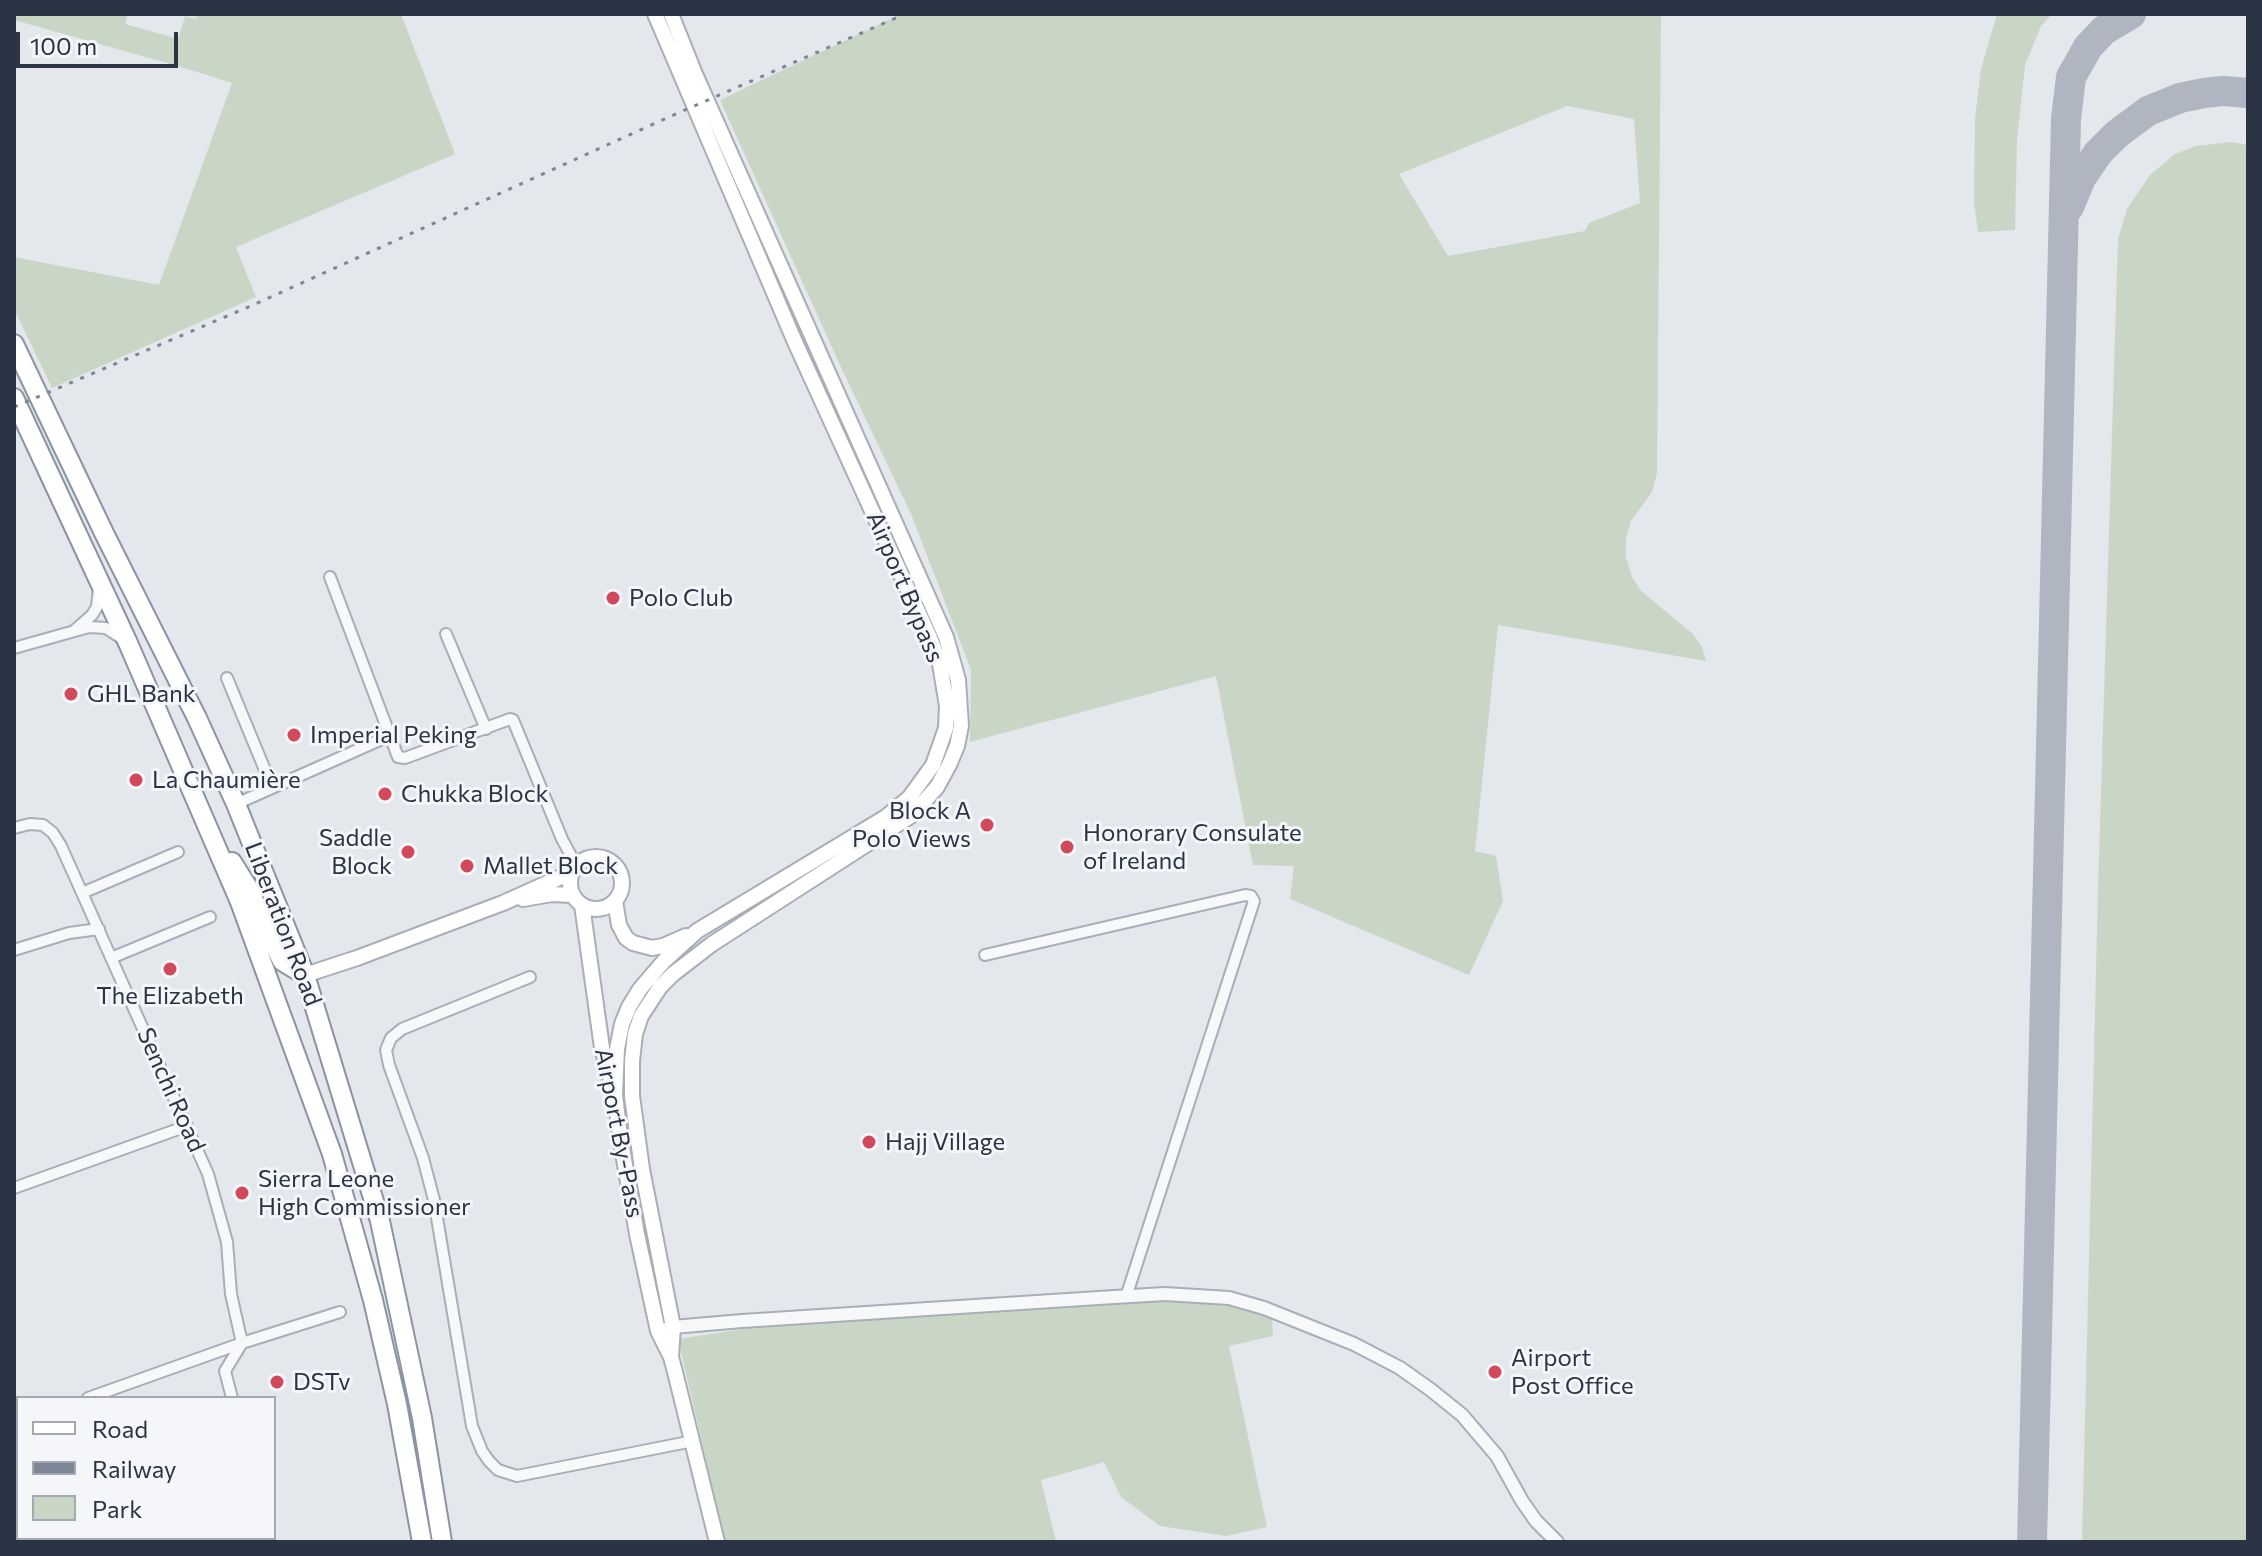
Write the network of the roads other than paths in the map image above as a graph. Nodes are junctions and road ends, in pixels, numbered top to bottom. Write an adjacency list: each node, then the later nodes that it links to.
1 (655, 14): 26 (main road, Airport Bypass)
2 (671, 14): 33 (main road, Airport Bypass)
3 (14, 344): 15 (highway, Liberation Road)
4 (14, 398): 6 (highway, Liberation Road)
5 (330, 577): 13 (street)
6 (100, 582): 7 (street); 9 (highway, Liberation Road)
7 (75, 630): 9 (street); 10 (street)
8 (446, 634): 12 (street)
9 (128, 643): 17 (highway, Liberation Road)
10 (14, 648)
11 (227, 678): 14 (street)
12 (486, 729): 13 (street); 19 (street)
13 (391, 735): 14 (street)
14 (272, 787): 15 (street)
15 (236, 804): 30 (highway, Liberation Road)
16 (14, 828): 20 (street, Senchi Road)
17 (216, 846): 30 (highway); 43 (highway, Liberation Road)
18 (178, 852): 20 (street)
19 (574, 868): 21 (main road); 22 (main road); 23 (main road)
20 (82, 893): 25 (street, Senchi Road)
21 (577, 900): 22 (main road); 23 (main road); 32 (main road, Airport By-Pass)
22 (615, 901): 26 (main road)
23 (503, 903): 30 (main road)
24 (210, 917): 29 (street)
25 (99, 929): 27 (street); 29 (street, Senchi Road)
26 (697, 931): 32 (main road, Airport Bypass)
27 (14, 950)
28 (985, 955): 36 (street)
29 (111, 958): 34 (street, Senchi Road)
30 (305, 975): 44 (highway, Liberation Road)
31 (530, 977): 42 (street)
32 (615, 1095): 38 (main road, Airport By-Pass)
33 (632, 1096): 38 (main road, Airport By-Pass)
34 (187, 1126): 35 (street); 39 (street, Senchi Road)
35 (14, 1188)
36 (1126, 1297): 38 (street); 46 (street)
37 (340, 1312): 39 (street)
38 (666, 1329): 42 (main road, Airport By-Pass)
39 (242, 1343): 40 (street); 41 (street)
40 (94, 1396)
41 (231, 1396)
42 (693, 1441): 45 (main road, Airport By-Pass)
43 (422, 1542)
44 (442, 1542)
45 (717, 1542)
46 (1557, 1542)

